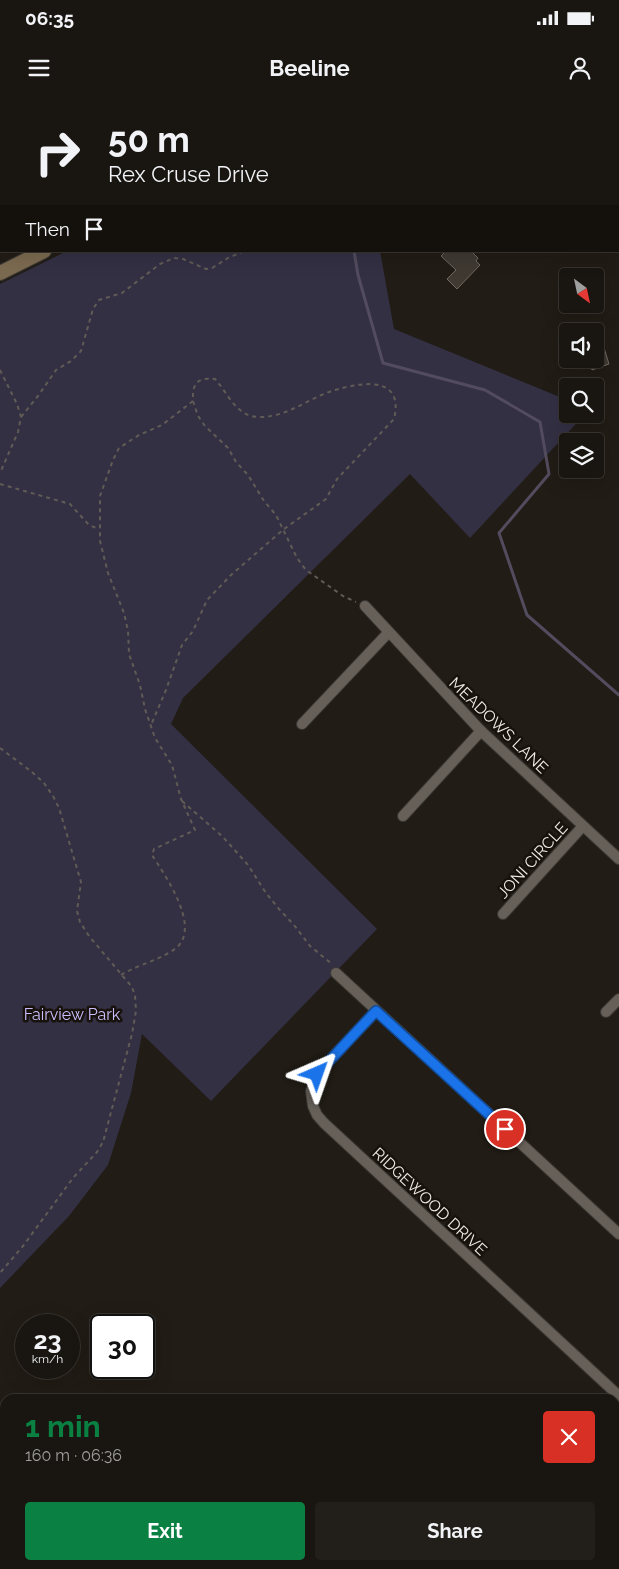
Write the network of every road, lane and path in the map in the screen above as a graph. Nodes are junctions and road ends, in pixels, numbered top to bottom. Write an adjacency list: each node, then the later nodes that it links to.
1 (42, 252): 3 (main road)
2 (242, 252): 6 (path)
3 (0, 273)
4 (0, 370): 6 (path)
5 (192, 401): 9 (path); 9 (path); 10 (path)
6 (21, 416): 7 (path)
7 (0, 472)
8 (0, 484): 10 (path)
9 (284, 529): 11 (path); 14 (path)
10 (100, 530): 14 (path)
11 (365, 606): 12 (street, MEADOWS LANE)
12 (388, 633): 13 (street); 15 (street, MEADOWS LANE)
13 (302, 724)
14 (151, 725): 17 (path)
15 (481, 731): 18 (street); 19 (street, MEADOWS LANE)
16 (0, 748): 23 (path)
17 (180, 799): 22 (path); 23 (path)
18 (403, 816)
19 (583, 826): 20 (street, MEADOWS LANE); 21 (street, JONI CIRCLE)
20 (619, 859)
21 (503, 914)
22 (336, 973): 25 (street)
23 (121, 975): 28 (path)
24 (619, 999): 26 (street)
25 (376, 1011): 27 (street); 29 (street, RIDGEWOOD DRIVE)
26 (606, 1012)
27 (619, 1234)
28 (0, 1273)
29 (617, 1394)

